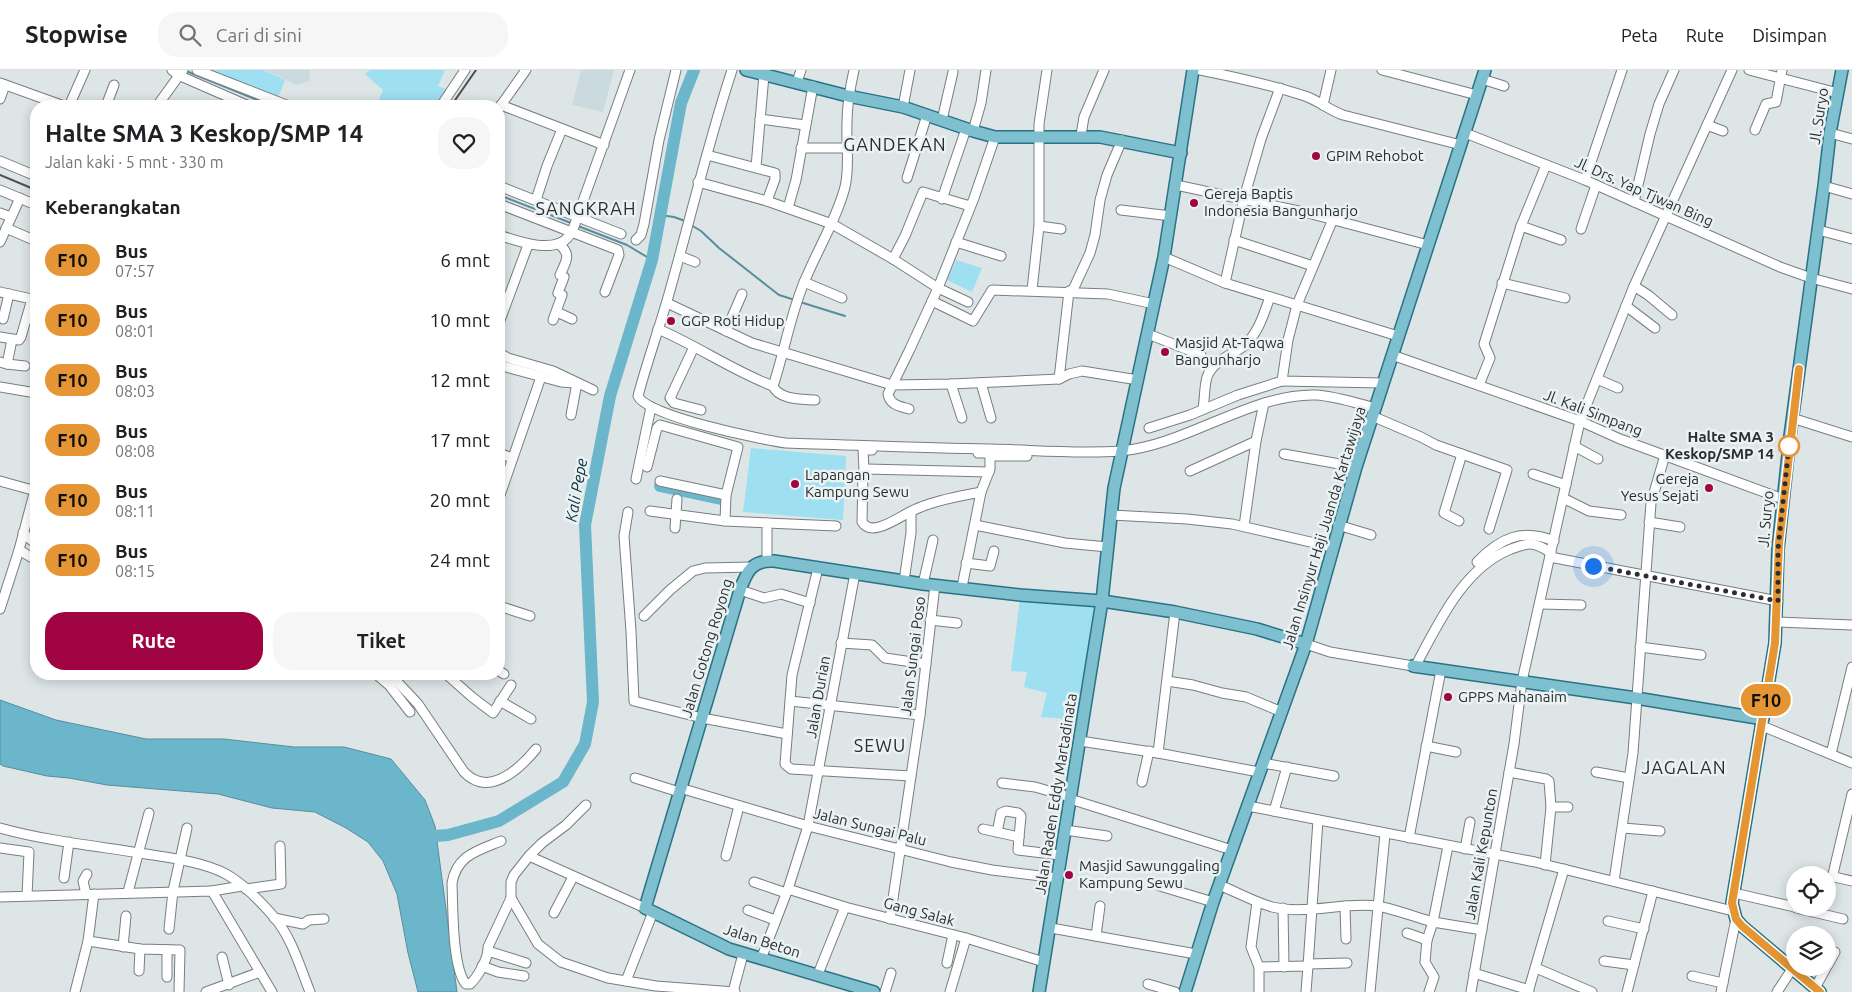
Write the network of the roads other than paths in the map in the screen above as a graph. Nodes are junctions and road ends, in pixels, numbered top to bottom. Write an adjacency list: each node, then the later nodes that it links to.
1 (85, 70): 41 (street)
2 (197, 70): 45 (street)
3 (465, 70): 46 (street)
4 (526, 70): 47 (street)
5 (630, 70): 67 (street)
6 (676, 70): 115 (street)
7 (732, 70): 72 (street)
8 (746, 70): 29 (main road)
9 (802, 70): 30 (street)
10 (854, 70): 38 (street)
11 (910, 70): 49 (street)
12 (986, 70): 57 (street)
13 (1047, 70): 64 (street)
14 (1104, 70): 62 (street)
15 (1193, 70): 71 (main road, Jalan Raden Eddy Martadinata)
16 (1200, 70): 35 (street)
17 (1331, 70): 48 (street)
18 (1382, 70): 24 (street)
19 (1622, 70): 78 (street)
20 (1674, 70): 92 (street)
21 (1732, 70): 55 (street, Jalan Kali Kepunton)
22 (1749, 70): 28 (street)
23 (1842, 70): 36 (main road, Jl. Suryo)
24 (1392, 71): 37 (street)
25 (178, 72): 43 (street); 44 (street)
26 (953, 72): 53 (street)
27 (1484, 74): 34 (street); 37 (main road, Jalan Insinyur Haji Juanda Kartawijaya)
28 (1781, 74): 36 (street); 58 (street)
29 (764, 75): 30 (main road); 52 (street)
30 (798, 82): 33 (main road)
31 (2, 84): 39 (street); 40 (street)
32 (114, 85): 42 (street)
33 (813, 86): 38 (main road); 54 (street)
34 (1504, 86)
35 (1280, 88): 48 (street); 87 (street)
36 (1838, 93): 61 (main road, Jl. Suryo)
37 (1477, 95): 60 (main road, Jalan Insinyur Haji Juanda Kartawijaya)
38 (848, 96): 49 (main road); 70 (street)
39 (0, 99)
40 (47, 100)
41 (72, 100)
42 (108, 100)
43 (162, 100)
44 (236, 100)
45 (274, 100)
46 (445, 100)
47 (504, 100)
48 (1324, 105): 68 (street)
49 (903, 107): 51 (main road)
50 (505, 108): 56 (street)
51 (927, 115): 53 (main road); 77 (street)
52 (760, 119): 54 (street); 75 (street)
53 (942, 120): 57 (main road)
54 (805, 125): 69 (street)
55 (1707, 125): 59 (street); 99 (street, Jalan Kali Kepunton)
56 (562, 129): 67 (street); 89 (street)
57 (970, 130): 63 (main road); 88 (street)
58 (1755, 130)
59 (1722, 131)
60 (1465, 133): 68 (main road, Jalan Insinyur Haji Juanda Kartawijaya); 74 (street, Jl. Drs. Yap Tjwan Bing)
61 (1830, 133): 65 (street); 82 (main road, Jl. Suryo)
62 (1081, 135): 64 (main road); 66 (main road)
63 (995, 136): 64 (main road); 94 (street)
64 (1039, 137): 104 (street)
65 (1852, 139)
66 (1122, 140): 71 (main road); 138 (street)
67 (604, 145): 101 (street)
68 (1461, 145): 122 (main road, Jalan Insinyur Haji Juanda Kartawijaya)
69 (801, 148): 70 (street); 95 (street)
70 (847, 148): 103 (street)
71 (1181, 153): 80 (main road, Jalan Raden Eddy Martadinata)
72 (706, 155): 75 (street); 79 (street)
73 (0, 160): 76 (street)
74 (1546, 165): 78 (street, Jl. Drs. Yap Tjwan Bing); 105 (street)
75 (756, 167): 91 (street)
76 (30, 173)
77 (908, 178)
78 (1585, 180): 81 (street, Jl. Drs. Yap Tjwan Bing)
79 (698, 182): 91 (street); 123 (street)
80 (1176, 185): 87 (street); 98 (main road, Jalan Raden Eddy Martadinata)
81 (1596, 185): 92 (street, Jl. Drs. Yap Tjwan Bing); 108 (street)
82 (1824, 186): 85 (street); 110 (main road, Jl. Suryo)
83 (505, 188): 89 (street)
84 (0, 190): 86 (street)
85 (1852, 194)
86 (20, 198): 90 (street); 100 (street)
87 (1244, 198): 102 (street); 116 (street)
88 (942, 199): 94 (street); 126 (street)
89 (536, 200): 101 (street)
90 (30, 202)
91 (767, 202): 95 (street)
92 (1634, 202): 99 (street, Jl. Drs. Yap Tjwan Bing)
93 (505, 206): 109 (street)
94 (970, 206): 119 (street)
95 (788, 208): 103 (street)
96 (1121, 210): 98 (street)
97 (0, 213): 100 (street)
98 (1171, 216): 125 (main road, Jalan Raden Eddy Martadinata)
99 (1666, 216): 129 (street, Jl. Drs. Yap Tjwan Bing); 133 (street, Jalan Kali Kepunton)
100 (11, 217): 106 (street)
101 (577, 217): 109 (street); 111 (street)
102 (1333, 219): 122 (street); 128 (street)
103 (832, 224): 126 (street); 130 (street)
104 (1039, 226): 107 (street); 136 (street)
105 (1521, 226): 117 (street); 132 (street)
106 (6, 228): 113 (street); 118 (street)
107 (1061, 229)
108 (1581, 229)
109 (572, 230): 120 (street); 137 (street)
110 (1818, 230): 114 (street); 129 (main road, Jl. Suryo)
111 (621, 234)
112 (505, 237): 121 (street)
113 (30, 238)
114 (1852, 239)
115 (636, 240)
116 (1234, 240): 128 (street); 131 (street)
117 (1562, 240)
118 (0, 242)
119 (956, 242): 124 (street); 134 (street)
120 (559, 244): 121 (street); 155 (street)
121 (528, 245): 151 (street)
122 (1428, 245): 160 (main road, Jalan Insinyur Haji Juanda Kartawijaya)
123 (680, 256): 127 (street); 147 (street)
124 (1001, 256)
125 (1164, 258): 131 (street); 148 (main road, Jalan Raden Eddy Martadinata)
126 (893, 259): 134 (street)
127 (695, 262)
128 (1313, 266): 149 (street)
129 (1811, 278): 135 (street, Jl. Drs. Yap Tjwan Bing); 197 (main road, Jl. Suryo)
130 (804, 282): 142 (street); 164 (street)
131 (1225, 283): 141 (street)
132 (1502, 284): 143 (street); 181 (street)
133 (1634, 286): 150 (street, Jalan Kali Kepunton); 153 (street)
134 (938, 288): 145 (street); 146 (street)
135 (1852, 289)
136 (1032, 290): 138 (street); 145 (street)
137 (606, 292)
138 (1070, 292): 148 (street); 172 (street)
139 (5, 293): 144 (street); 154 (street)
140 (742, 294): 158 (street)
141 (1270, 297): 149 (street); 190 (street)
142 (842, 298)
143 (1565, 298)
144 (30, 299)
145 (932, 301): 180 (street)
146 (968, 302)
147 (667, 303): 157 (street); 158 (street)
148 (1154, 304): 159 (main road, Jalan Raden Eddy Martadinata)
149 (1298, 305): 160 (street); 175 (street)
150 (1626, 306): 156 (street); 173 (street, Jalan Kali Kepunton)
151 (505, 307)
152 (30, 311): 162 (street)
153 (1672, 315)
154 (3, 319)
155 (572, 319)
156 (1655, 328)
157 (658, 329): 163 (street); 189 (street)
158 (726, 331): 164 (street)
159 (1148, 334): 167 (street); 174 (main road, Jalan Raden Eddy Martadinata)
160 (1398, 336): 165 (main road, Jalan Insinyur Haji Juanda Kartawijaya)
161 (0, 337): 162 (street)
162 (12, 340): 168 (street)
163 (694, 347): 182 (street); 192 (street)
164 (784, 354): 180 (street); 182 (street)
165 (1392, 355): 178 (main road, Jalan Insinyur Haji Juanda Kartawijaya); 181 (street, Jl. Kali Simpang)
166 (505, 356): 176 (street)
167 (1201, 356)
168 (4, 363): 169 (street)
169 (25, 366)
170 (505, 367): 171 (street)
171 (541, 376): 176 (street); 210 (street)
172 (1058, 379): 174 (street); 177 (street)
173 (1597, 379): 184 (street); 198 (street, Jalan Kali Kepunton)
174 (1138, 380): 203 (main road, Jalan Raden Eddy Martadinata)
175 (1282, 381): 178 (street); 190 (street)
176 (577, 383): 185 (street); 194 (street)
177 (981, 383): 179 (street); 196 (street)
178 (1382, 383): 193 (main road, Jalan Insinyur Haji Juanda Kartawijaya)
179 (952, 384): 180 (street); 195 (street)
180 (892, 385): 191 (street)
181 (1479, 385): 198 (street, Jl. Kali Simpang)
182 (773, 386): 187 (street)
183 (0, 387): 186 (street)
184 (1618, 388)
185 (593, 390)
186 (30, 392)
187 (815, 400)
188 (1264, 404): 193 (street); 201 (street); 203 (street)
189 (651, 407): 203 (street); 219 (street)
190 (1203, 408): 199 (street)
191 (909, 409)
192 (701, 410)
193 (1373, 412): 205 (street); 213 (main road, Jalan Insinyur Haji Juanda Kartawijaya)
194 (571, 415)
195 (962, 418)
196 (991, 418)
197 (1792, 418): 200 (street); 228 (main road, Jl. Suryo)
198 (1580, 422): 202 (street, Jalan Kali Kepunton); 209 (street, Jl. Kali Simpang)
199 (1149, 428)
200 (1852, 437)
201 (1256, 441): 215 (street); 243 (street)
202 (1574, 446): 211 (street); 222 (street, Jalan Kali Kepunton)
203 (1122, 451): 234 (main road, Jalan Raden Eddy Martadinata)
204 (1284, 454): 213 (street)
205 (1462, 454): 238 (street); 246 (street)
206 (505, 455): 210 (street)
207 (990, 456): 208 (street); 214 (street); 216 (street)
208 (1027, 456)
209 (1665, 456): 228 (street, Jl. Kali Simpang); 236 (street)
210 (512, 458): 218 (street)
211 (1598, 459)
212 (647, 467): 225 (street)
213 (1356, 467): 241 (main road, Jalan Insinyur Haji Juanda Kartawijaya)
214 (864, 470): 216 (street); 232 (street)
215 (1190, 471)
216 (989, 472): 224 (street)
217 (1533, 474): 222 (street)
218 (505, 475)
219 (636, 479)
220 (0, 481): 223 (street)
221 (660, 481): 225 (street)
222 (1566, 485): 226 (street, Jalan Kali Kepunton)
223 (30, 488)
224 (981, 492): 232 (street); 240 (street)
225 (726, 495): 237 (street)
226 (1563, 498): 235 (street); 254 (street, Jalan Kali Kepunton)
227 (676, 499): 233 (street)
228 (1783, 499): 268 (main road, Jl. Suryo)
229 (30, 509): 247 (street)
230 (650, 511): 233 (street)
231 (628, 512): 303 (street)
232 (911, 512): 263 (street)
233 (676, 515): 237 (street); 244 (street)
234 (1111, 515): 243 (street); 251 (main road, Jalan Raden Eddy Martadinata)
235 (1621, 515)
236 (1650, 518): 245 (street); 262 (street)
237 (725, 521): 239 (street)
238 (1459, 521)
239 (767, 523): 242 (street); 257 (street)
240 (975, 525): 251 (street); 258 (street)
241 (1338, 525): 248 (street); 252 (main road, Jalan Insinyur Haji Juanda Kartawijaya)
242 (836, 526)
243 (1244, 526): 252 (street)
244 (675, 528)
245 (1680, 528)
246 (1489, 529)
247 (23, 533): 249 (street); 253 (street)
248 (1371, 535)
249 (30, 539)
250 (933, 540): 264 (street, Jalan Sungai Poso)
251 (1108, 547): 267 (main road, Jalan Raden Eddy Martadinata)
252 (1332, 547): 282 (main road, Jalan Insinyur Haji Juanda Kartawijaya)
253 (19, 550): 256 (street); 273 (street)
254 (1552, 550): 262 (street); 270 (street, Jalan Kali Kepunton); 286 (street)
255 (994, 551): 258 (street)
256 (30, 556)
257 (767, 560): 259 (main road, Jalan Gotong Royong); 260 (main road)
258 (966, 562): 265 (street)
259 (752, 567): 266 (main road, Jalan Gotong Royong); 276 (street)
260 (818, 568): 261 (main road); 269 (street)
261 (855, 573): 263 (main road); 281 (street, Jalan Durian)
262 (1645, 576): 268 (street); 283 (street)
263 (904, 581): 264 (main road)
264 (929, 584): 265 (main road); 277 (street, Jalan Sungai Poso)
265 (962, 587): 267 (main road)
266 (740, 590): 269 (street); 303 (main road, Jalan Gotong Royong)
267 (1102, 601): 274 (main road); 307 (main road, Jalan Raden Eddy Martadinata)
268 (1778, 601): 278 (main road, Jl. Suryo)
269 (810, 603): 297 (street)
270 (1540, 604): 271 (street); 293 (street, Jalan Kali Kepunton)
271 (1581, 605)
272 (505, 608): 275 (street)
273 (0, 609)
274 (1175, 612): 282 (main road); 292 (street)
275 (530, 616)
276 (644, 616)
277 (930, 620): 279 (street); 285 (street, Jalan Sungai Poso)
278 (1777, 622): 280 (street); 305 (main road, Jl. Suryo)
279 (957, 623)
280 (1852, 625)
281 (842, 643): 285 (street); 299 (street, Jalan Durian)
282 (1306, 644): 286 (street); 301 (main road, Jalan Insinyur Haji Juanda Kartawijaya)
283 (1640, 647): 284 (street); 296 (street)
284 (1701, 655)
285 (926, 664): 302 (street, Jalan Sungai Poso)
286 (1411, 666): 288 (main road)
287 (1852, 667): 294 (street)
288 (1441, 670): 293 (main road); 308 (street)
289 (383, 680): 300 (street)
290 (396, 680): 309 (street)
291 (453, 680): 298 (street)
292 (1167, 681): 301 (street); 310 (street)
293 (1522, 681): 296 (main road); 317 (street, Jalan Kali Kepunton)
294 (1850, 682): 312 (street)
295 (511, 684): 298 (street)
296 (1636, 698): 305 (main road); 322 (street)
297 (790, 701): 299 (street); 306 (street)
298 (500, 702): 304 (street)
299 (830, 706): 302 (street); 316 (street, Jalan Durian)
300 (410, 712)
301 (1282, 712): 315 (main road, Jalan Insinyur Haji Juanda Kartawijaya)
302 (920, 714): 319 (street, Jalan Sungai Poso)
303 (702, 718): 306 (street); 325 (main road, Jalan Gotong Royong)
304 (531, 719)
305 (1762, 723): 312 (street); 380 (main road, Jl. Suryo)
306 (787, 734): 316 (street)
307 (1080, 741): 310 (street); 327 (main road, Jalan Raden Eddy Martadinata)
308 (1426, 746): 311 (street); 348 (street)
309 (536, 749)
310 (1153, 752): 315 (street); 323 (street)
311 (1456, 752)
312 (1831, 754): 313 (street)
313 (1852, 763)
314 (1282, 766): 315 (street); 320 (street); 332 (street)
315 (1261, 768): 332 (main road, Jalan Insinyur Haji Juanda Kartawijaya)
316 (820, 770): 319 (street); 337 (street, Jalan Durian)
317 (1509, 772): 330 (street); 358 (street, Jalan Kali Kepunton)
318 (1596, 772): 322 (street)
319 (911, 776): 355 (street, Jalan Sungai Poso)
320 (1334, 776)
321 (635, 778): 325 (street, Jalan Sungai Palu)
322 (1629, 778): 340 (street)
323 (1142, 782)
324 (1002, 783): 327 (street)
325 (680, 790): 329 (street, Jalan Sungai Palu); 394 (main road, Jalan Gotong Royong)
326 (1852, 794): 335 (street)
327 (1070, 798): 342 (main road, Jalan Raden Eddy Martadinata); 356 (street)
328 (586, 805): 360 (street)
329 (739, 806): 337 (street, Jalan Sungai Palu); 361 (street)
330 (1551, 807): 331 (street); 363 (street)
331 (1568, 807)
332 (1262, 809): 334 (street); 356 (main road, Jalan Insinyur Haji Juanda Kartawijaya)
333 (149, 813): 357 (street)
334 (1318, 820): 345 (street); 393 (street)
335 (1848, 821): 371 (street)
336 (1470, 822): 354 (street)
337 (808, 826): 355 (street, Jalan Sungai Palu); 377 (street, Jalan Durian)
338 (0, 828): 350 (street)
339 (186, 828): 362 (street)
340 (1623, 828): 343 (street); 370 (street)
341 (983, 829): 344 (street)
342 (1065, 830): 346 (street); 359 (main road, Jalan Raden Eddy Martadinata)
343 (1660, 831)
344 (998, 832): 347 (street); 347 (street)
345 (1386, 834): 348 (street); 390 (street)
346 (1107, 836)
347 (1019, 837): 359 (street)
348 (1409, 838): 352 (street)
349 (500, 841): 434 (street)
350 (69, 842): 357 (street); 367 (street)
351 (280, 846): 374 (street)
352 (1448, 846): 354 (street); 406 (street)
353 (0, 848): 382 (street)
354 (1465, 849): 358 (street)
355 (901, 850): 368 (street, Jalan Sungai Palu); 402 (street, Jalan Sungai Poso)
356 (1232, 850): 372 (main road, Jalan Insinyur Haji Juanda Kartawijaya)
357 (138, 852): 362 (street); 379 (street)
358 (1494, 854): 363 (street); 410 (street, Jalan Kali Kepunton)
359 (1060, 855): 368 (main road, Jalan Raden Eddy Martadinata)
360 (529, 856): 366 (street); 384 (street)
361 (726, 856)
362 (179, 860): 374 (street); 375 (street)
363 (1545, 865): 364 (street)
364 (1564, 869): 370 (street); 437 (street)
365 (87, 874): 381 (street)
366 (573, 877): 394 (street); 396 (street)
367 (64, 878)
368 (1057, 878): 407 (main road, Jalan Raden Eddy Martadinata)
369 (754, 882): 377 (street, Gang Salak)
370 (1614, 882): 378 (street)
371 (1852, 882)
372 (1219, 884): 385 (main road, Jalan Insinyur Haji Juanda Kartawijaya); 386 (street)
373 (1160, 886): 385 (street)
374 (244, 888): 376 (street); 400 (street)
375 (173, 891): 376 (street); 379 (street); 408 (street)
376 (212, 891): 442 (street)
377 (787, 891): 391 (street, Gang Salak); 404 (street, Jalan Durian)
378 (1653, 891): 397 (street); 409 (street)
379 (128, 892): 381 (street)
380 (1734, 893): 387 (street); 397 (main road, Jl. Suryo)
381 (90, 894): 382 (street); 417 (street)
382 (28, 896): 383 (street)
383 (0, 897)
384 (511, 898): 421 (street); 449 (street)
385 (1213, 902): 423 (main road, Jalan Insinyur Haji Juanda Kartawijaya)
386 (1257, 902): 392 (street); 435 (street)
387 (1786, 905)
388 (1100, 906): 413 (street)
389 (1345, 906): 390 (street); 393 (street); 415 (street)
390 (1378, 906): 406 (street); 471 (street)
391 (845, 907): 402 (street, Gang Salak); 441 (street)
392 (1284, 908): 393 (street); 436 (street)
393 (1311, 909): 432 (street)
394 (649, 910): 422 (main road, Jalan Beton); 449 (street)
395 (748, 910): 404 (street)
396 (554, 913)
397 (1735, 915): 431 (main road); 452 (street)
398 (126, 916): 418 (street)
399 (1831, 916): 403 (street)
400 (274, 918): 401 (street); 461 (street)
401 (324, 919)
402 (890, 919): 412 (street, Gang Salak)
403 (1843, 919)
404 (775, 920): 425 (street, Jalan Durian)
405 (1608, 921): 409 (street)
406 (1432, 922): 410 (street); 416 (street)
407 (1050, 928): 413 (street); 427 (main road, Jalan Raden Eddy Martadinata)
408 (169, 929)
409 (1644, 929): 433 (street)
410 (1482, 930): 440 (street, Jalan Kali Kepunton)
411 (1407, 933): 416 (street)
412 (953, 935): 414 (street, Gang Salak); 429 (street)
413 (1096, 936): 423 (street)
414 (966, 938): 427 (street, Gang Salak); 465 (street)
415 (1346, 939)
416 (1427, 940): 472 (street)
417 (88, 941): 418 (street); 456 (street)
418 (123, 947): 419 (street)
419 (140, 949): 420 (street); 438 (street)
420 (168, 950): 448 (street); 457 (street)
421 (488, 951): 428 (street); 434 (street)
422 (743, 954): 425 (main road, Jalan Beton); 462 (street)
423 (1196, 954): 468 (main road, Jalan Insinyur Haji Juanda Kartawijaya)
424 (222, 957): 451 (street)
425 (761, 959): 441 (main road, Jalan Beton)
426 (1604, 961): 433 (street)
427 (1044, 962): 466 (main road, Jalan Raden Eddy Martadinata)
428 (526, 963)
429 (947, 963)
430 (1347, 963): 432 (street)
431 (1786, 963)
432 (1308, 965): 436 (street); 470 (street)
433 (1634, 965): 475 (street)
434 (482, 966): 443 (street)
435 (1259, 967): 436 (street); 469 (street)
436 (1284, 967)
437 (1536, 968): 453 (street); 455 (street)
438 (139, 971)
439 (890, 973): 464 (street)
440 (1474, 973): 455 (street); 473 (street, Jalan Kali Kepunton)
441 (818, 974): 463 (main road, Jalan Beton)
442 (262, 976): 451 (street); 459 (street); 460 (street)
443 (524, 976)
444 (1692, 976): 452 (street)
445 (1787, 976): 476 (street)
446 (1801, 976): 454 (main road)
447 (1823, 976): 454 (street)
448 (167, 977)
449 (626, 981): 462 (street)
450 (1148, 984): 467 (street)
451 (229, 985): 458 (street)
452 (1722, 987)
453 (1578, 989): 474 (street)
454 (1818, 990)
455 (1528, 991)
456 (75, 992)
457 (180, 992)
458 (207, 992)
459 (263, 992)
460 (272, 992)
461 (310, 992)
462 (734, 992)
463 (874, 992)
464 (885, 992)
465 (950, 992)
466 (1039, 992)
467 (1175, 992)
468 (1185, 992)
469 (1259, 992)
470 (1306, 992)
471 (1370, 992)
472 (1430, 992)
473 (1471, 992)
474 (1592, 992)
475 (1627, 992)
476 (1777, 992)

